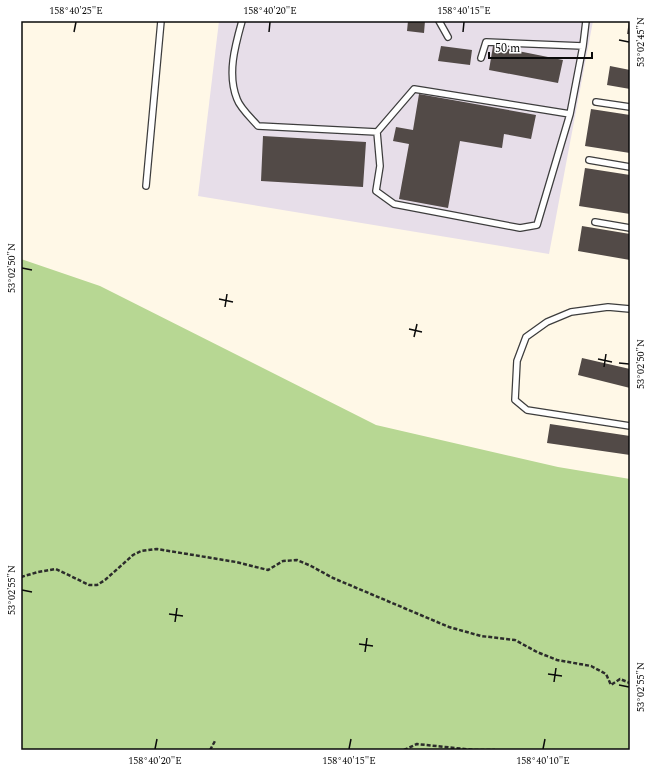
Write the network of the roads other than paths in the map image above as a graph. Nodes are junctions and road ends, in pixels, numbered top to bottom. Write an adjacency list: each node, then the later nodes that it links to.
1 (161, 21): 14 (lane)
2 (242, 21): 11 (lane)
3 (438, 21): 5 (lane)
4 (586, 21): 6 (lane)
5 (448, 37)
6 (583, 46): 7 (lane); 10 (lane)
7 (481, 58)
8 (596, 102): 9 (lane)
9 (630, 107)
10 (570, 114): 11 (lane); 11 (lane)
11 (377, 132)
12 (589, 160): 13 (lane)
13 (630, 167)
14 (146, 186)
15 (595, 222): 16 (lane)
16 (630, 228)
17 (630, 309): 18 (lane)
18 (630, 426)

